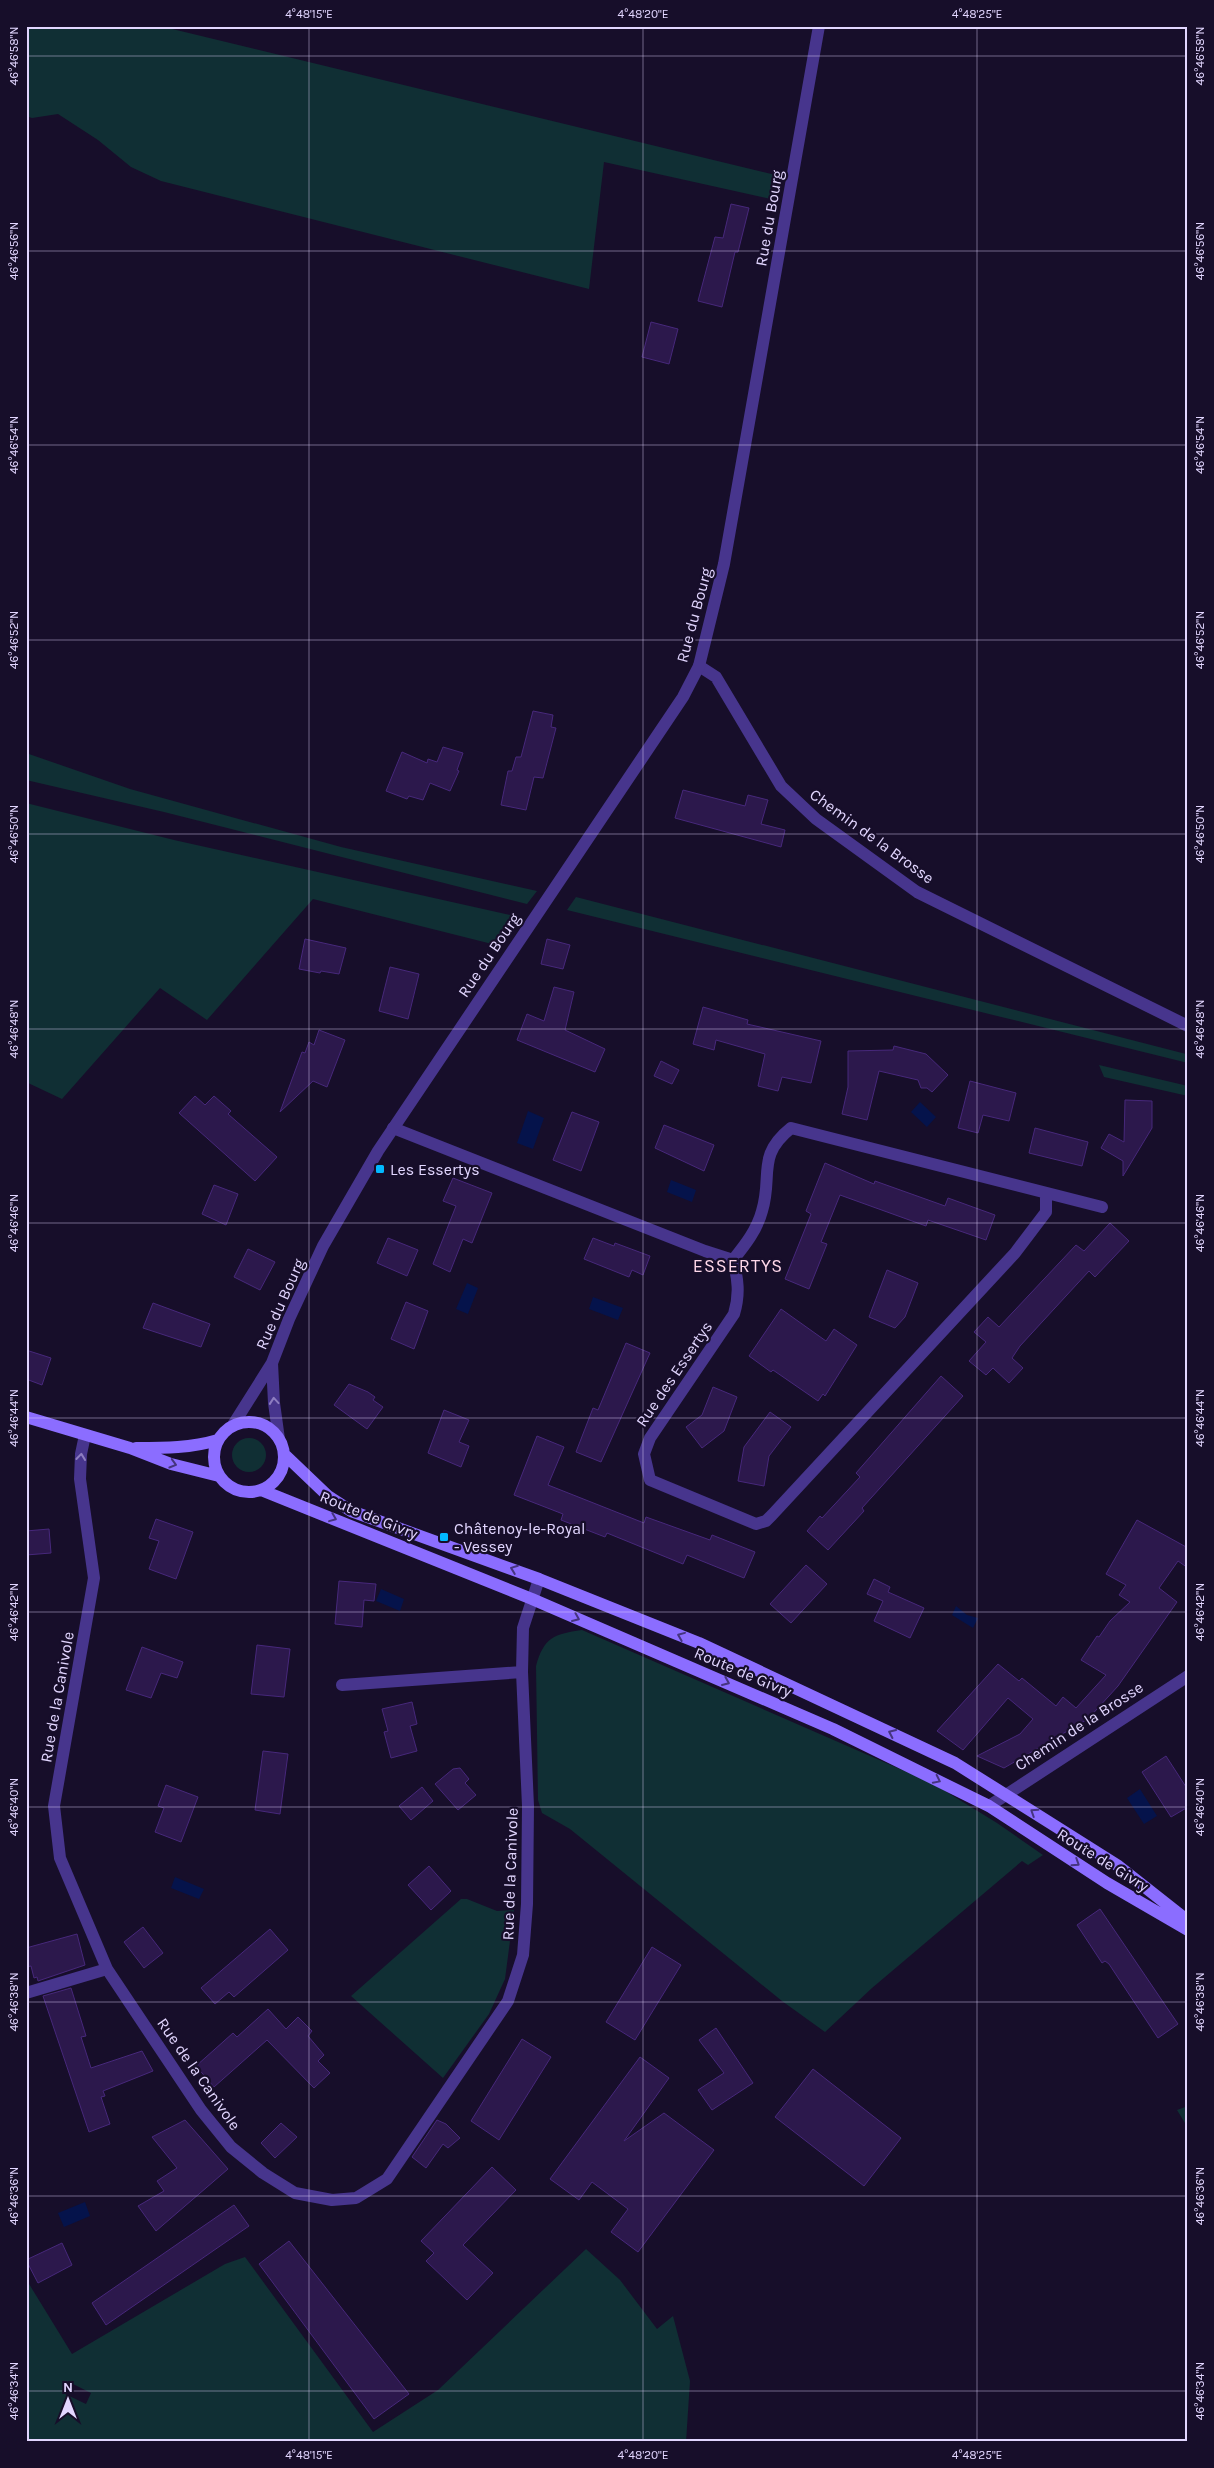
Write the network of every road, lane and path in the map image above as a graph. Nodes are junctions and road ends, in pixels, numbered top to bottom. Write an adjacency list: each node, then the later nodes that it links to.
1 (819, 26): 2 (street, Rue du Bourg)
2 (698, 666): 3 (street, Chemin de la Brosse); 4 (street, Rue du Bourg)
3 (1188, 1026)
4 (392, 1128): 7 (street); 8 (street, Rue du Bourg)
5 (1046, 1194): 6 (street); 7 (street); 7 (street, Rue des Essertys)
6 (1102, 1207)
7 (733, 1260)
8 (272, 1363): 10 (street, Rue du Bourg); 12 (street, Rue du Bourg, one-way to 8)
9 (26, 1417): 11 (main road)
10 (233, 1425): 12 (main road); 13 (main road)
11 (85, 1435): 14 (main road); 27 (street, Rue de la Canivole, one-way to 11)
12 (279, 1439): 15 (main road)
13 (218, 1440): 14 (main road); 16 (main road)
14 (130, 1448): 16 (main road, one-way to 16)
15 (284, 1454): 17 (main road); 18 (main road, Route de Givry, one-way to 15)
16 (219, 1476): 17 (main road)
17 (261, 1490): 19 (main road, Route de Givry, one-way to 19)
18 (538, 1579): 19 (street, Rue de la Canivole); 23 (main road, Route de Givry, one-way to 18)
19 (532, 1599): 20 (street, Rue de la Canivole); 24 (main road, Route de Givry, one-way to 24)
20 (522, 1672): 22 (street); 27 (street, Rue de la Canivole)
21 (1188, 1676): 23 (street, Chemin de la Brosse)
22 (342, 1686)
23 (1005, 1794): 24 (street, Chemin de la Brosse); 25 (main road, Route de Givry, one-way to 23)
24 (989, 1806): 26 (main road, Route de Givry, one-way to 26)
25 (1188, 1921)
26 (1188, 1930)
27 (107, 1969): 28 (street)
28 (26, 1993)

